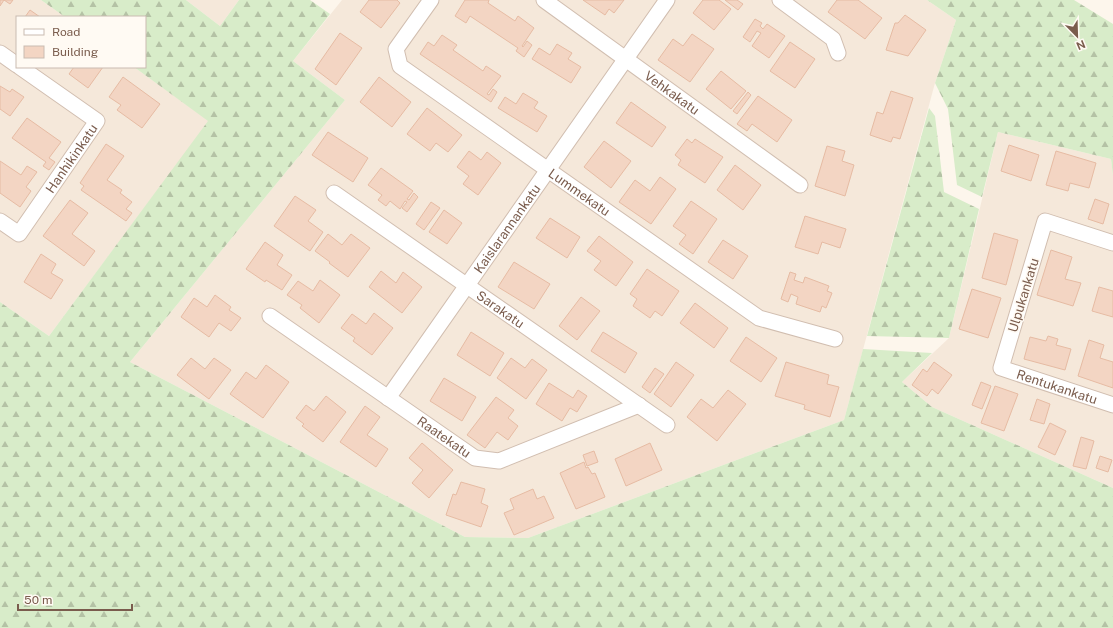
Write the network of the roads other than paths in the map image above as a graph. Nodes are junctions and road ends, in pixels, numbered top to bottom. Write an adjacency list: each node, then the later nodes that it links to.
1 (431, 0): 10 (street, Lummekatu)
2 (544, 0): 7 (street, Vehkakatu)
3 (667, 0): 7 (street, Kaislarannankatu)
4 (780, 0): 6 (street)
5 (0, 53): 8 (street)
6 (838, 53)
7 (626, 58): 10 (street, Kaislarannankatu); 11 (street, Vehkakatu)
8 (16, 64)
9 (21, 68): 13 (street, Hanhikinkatu)
10 (548, 170): 15 (street, Kaislarannankatu); 17 (street, Lummekatu)
11 (800, 185)
12 (334, 193): 15 (street, Sarakatu)
13 (0, 221)
14 (1113, 243): 18 (street, Ulpukankatu)
15 (467, 286): 19 (street, Kaislarannankatu); 20 (street, Sarakatu)
16 (270, 316): 19 (street, Raatekatu)
17 (835, 339)
18 (1001, 368): 21 (street, Rentukankatu)
19 (388, 398): 20 (street, Raatekatu)
20 (638, 405): 22 (street, Sarakatu)
21 (1113, 405)
22 (667, 425)

